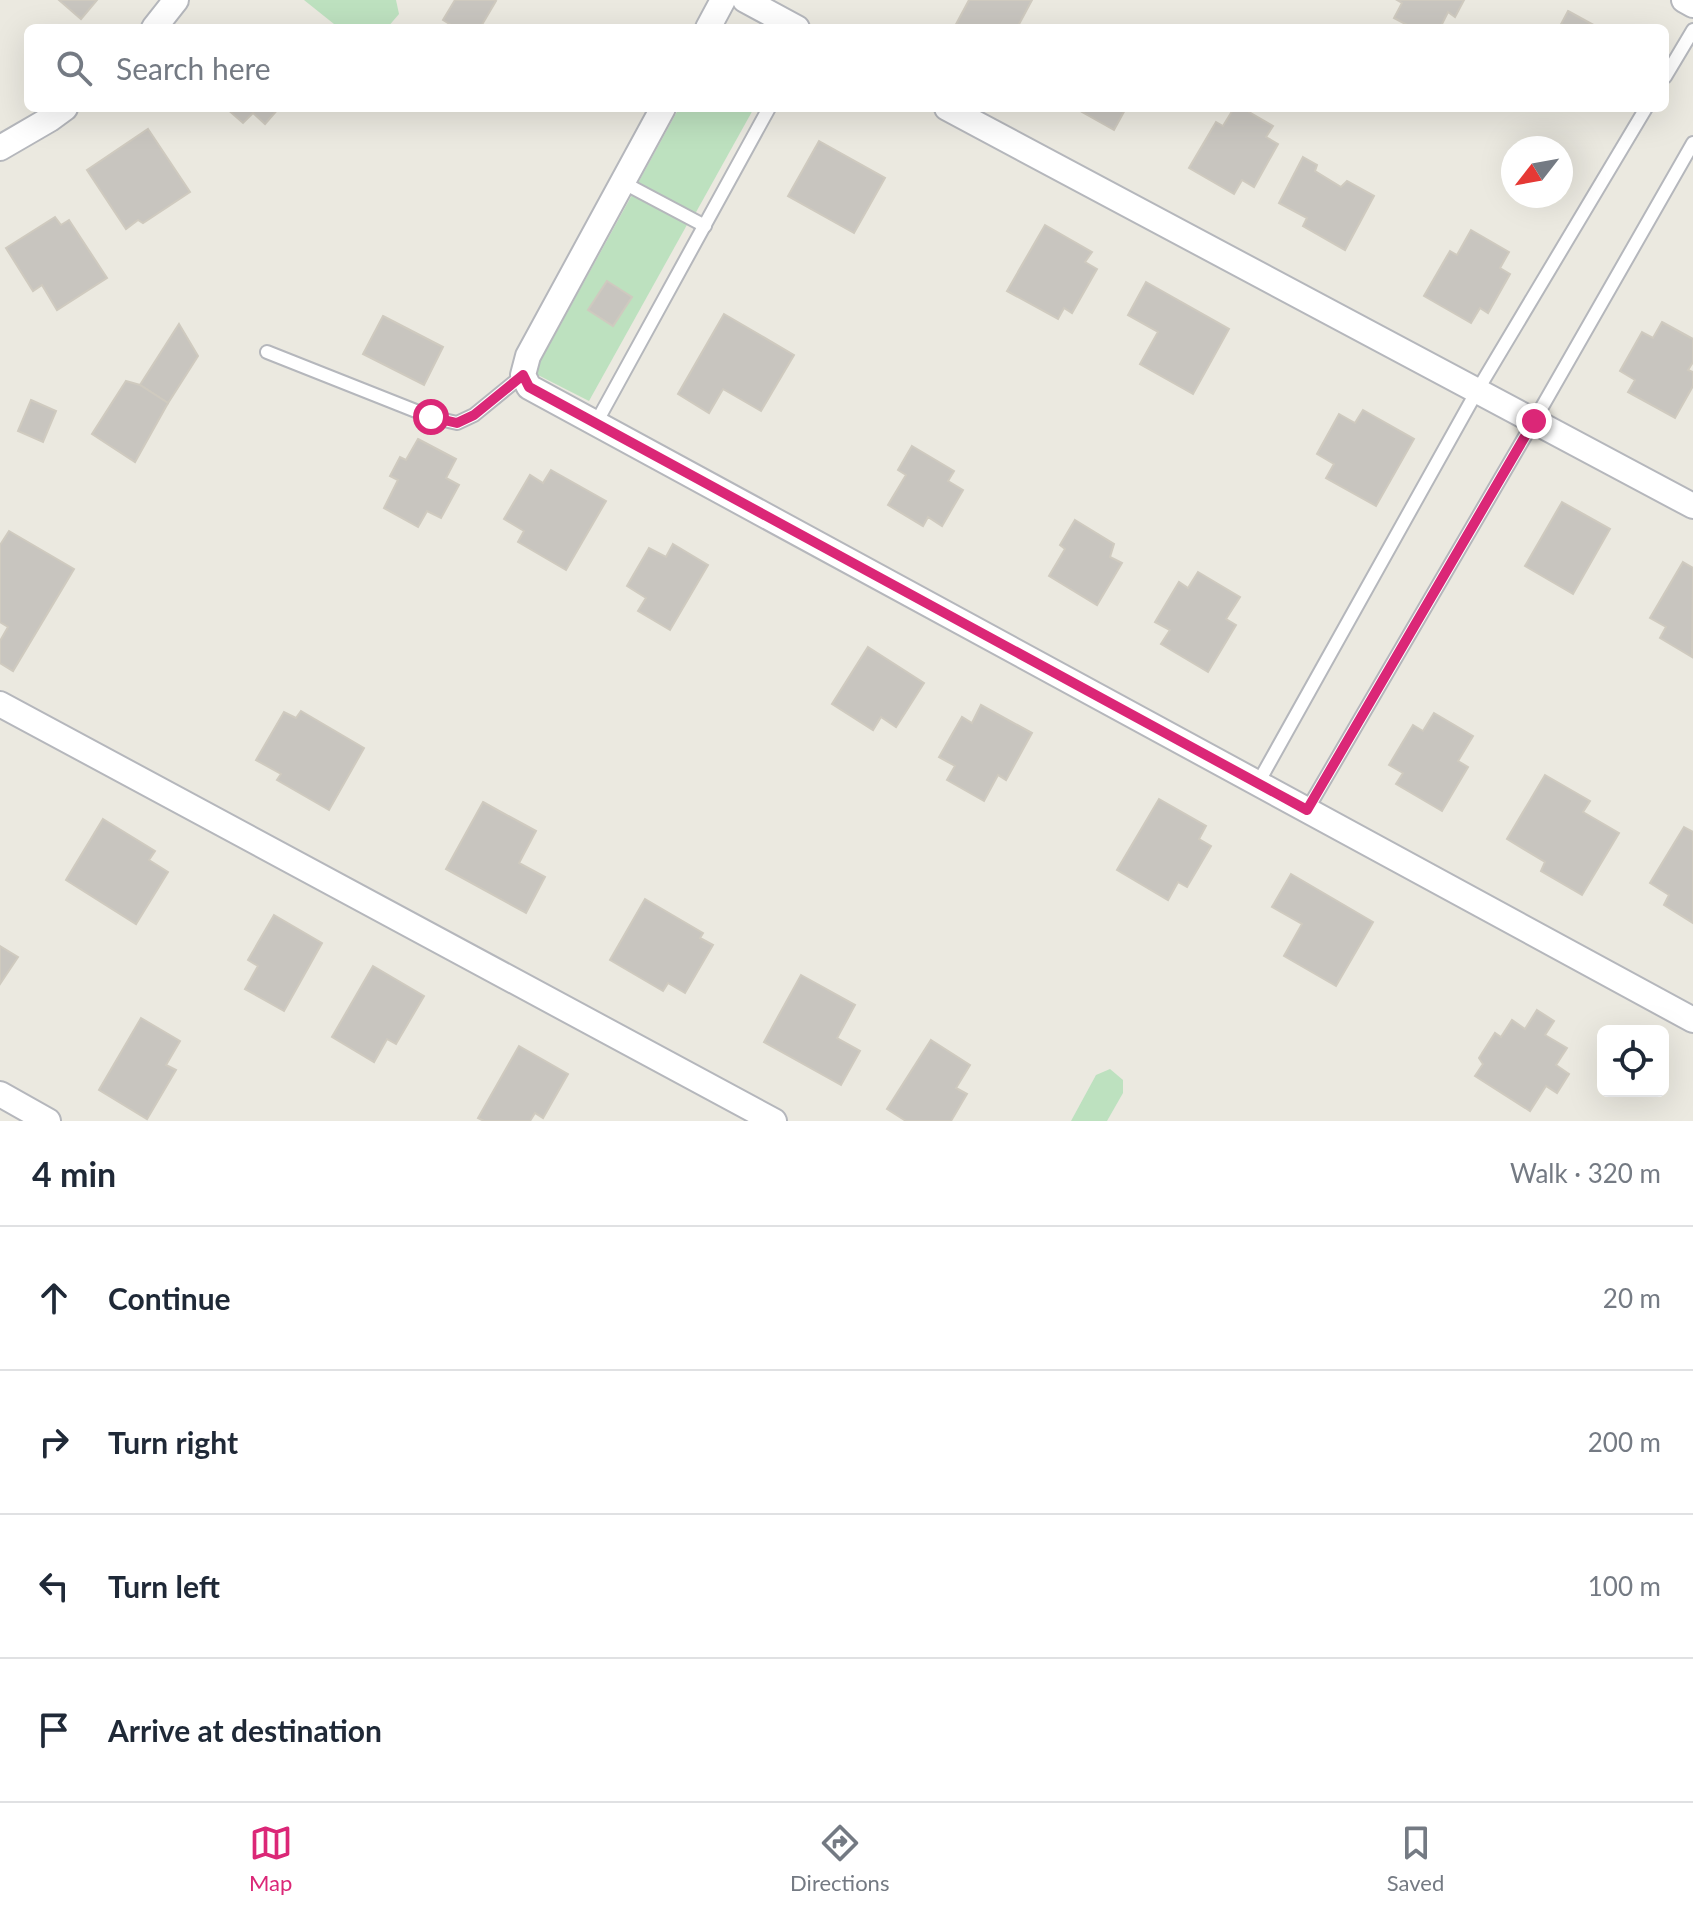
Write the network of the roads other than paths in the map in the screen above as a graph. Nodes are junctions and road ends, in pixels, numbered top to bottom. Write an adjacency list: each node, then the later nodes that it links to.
1 (176, 0): 6 (street)
2 (723, 0): 7 (street)
3 (745, 0): 8 (street)
4 (1684, 0): 5 (street)
5 (1693, 5)
6 (157, 24)
7 (710, 24)
8 (790, 24)
9 (1693, 30): 10 (lane)
10 (1669, 70)
11 (60, 112): 17 (street)
12 (661, 112): 18 (street)
13 (767, 112): 19 (lane)
14 (954, 112): 22 (street)
15 (1644, 112): 22 (lane)
16 (1693, 143): 23 (lane)
17 (0, 148)
18 (622, 182): 19 (lane); 21 (street)
19 (705, 226): 24 (lane)
20 (267, 352): 21 (lane)
21 (523, 375): 24 (street)
22 (1477, 391): 23 (street); 27 (lane)
23 (1534, 421): 25 (street); 28 (lane)
24 (596, 423): 27 (street)
25 (1693, 506)
26 (0, 704): 32 (street)
27 (1258, 783): 28 (street)
28 (1307, 810): 29 (street)
29 (1693, 1020)
30 (0, 1094): 31 (street)
31 (48, 1121)
32 (774, 1121)

